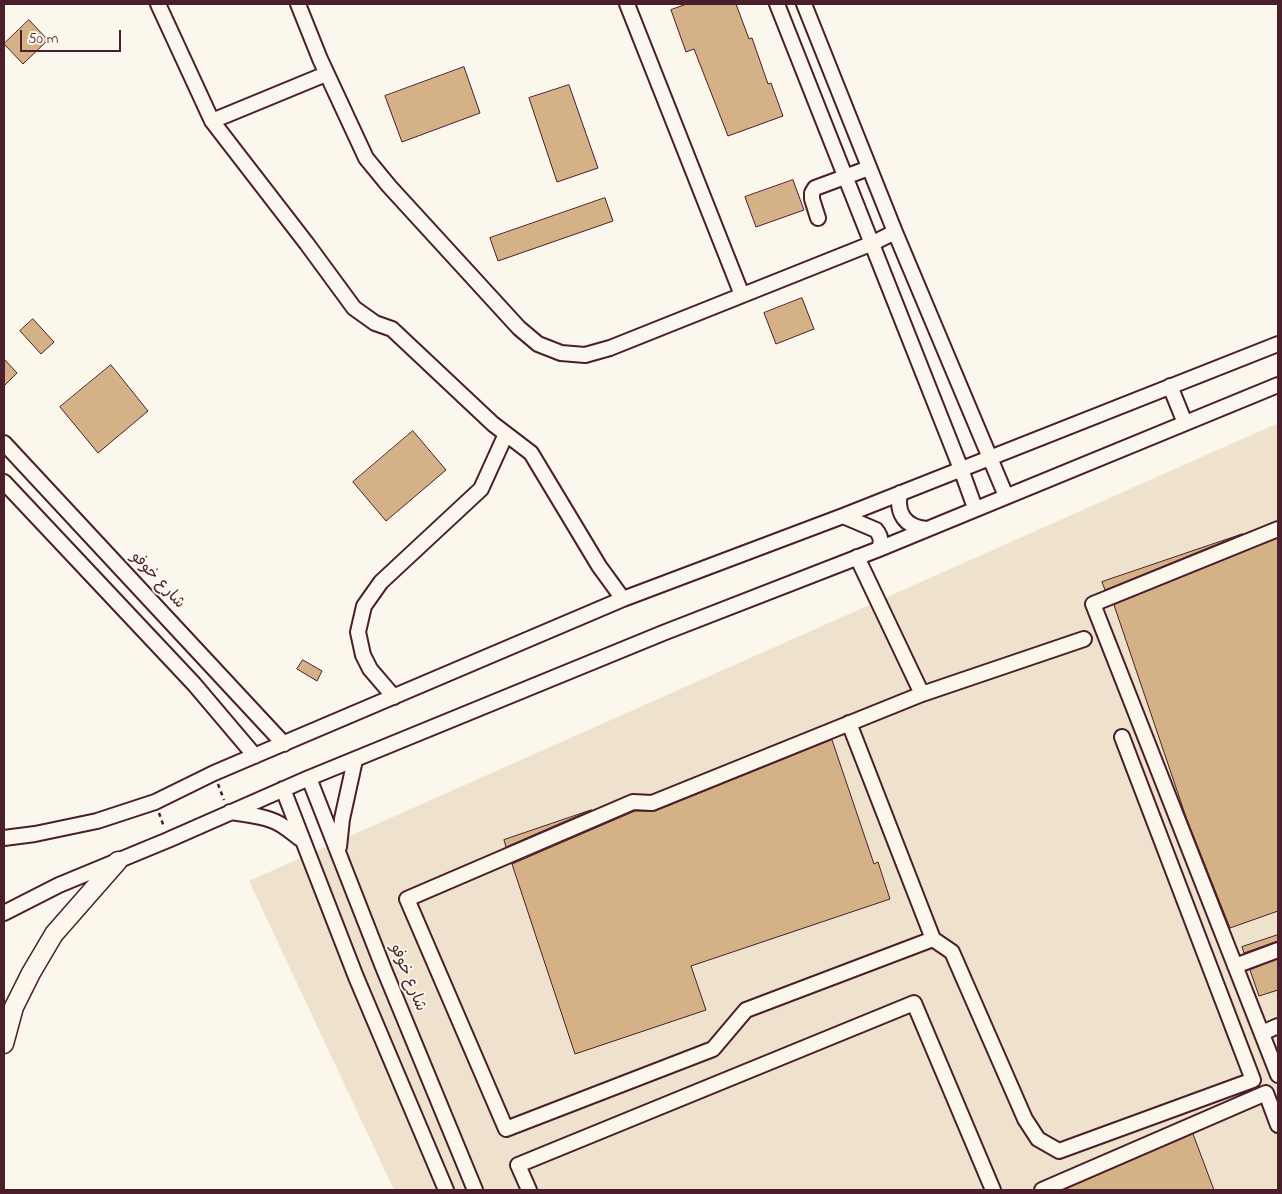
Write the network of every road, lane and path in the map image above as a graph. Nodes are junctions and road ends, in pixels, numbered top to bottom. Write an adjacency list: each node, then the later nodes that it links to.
1 (158, 4): 7 (street)
2 (298, 4): 6 (street)
3 (627, 4): 13 (street)
4 (777, 4): 9 (street)
5 (804, 4): 8 (street)
6 (326, 74): 7 (street); 13 (street)
7 (212, 121): 18 (street)
8 (869, 168): 9 (street); 11 (street)
9 (846, 176): 10 (street); 12 (street)
10 (818, 218)
11 (895, 232): 12 (street); 20 (street)
12 (872, 243): 13 (street); 21 (street)
13 (742, 295)
14 (1278, 344): 16 (street)
15 (1278, 384): 17 (street)
16 (1170, 386): 17 (street); 20 (street)
17 (1185, 423): 24 (street)
18 (506, 434): 31 (street); 34 (street)
19 (4, 443): 37 (street, شارع خوفو)
20 (991, 457): 21 (street); 24 (street)
21 (961, 469): 23 (street); 25 (street)
22 (4, 482): 38 (street)
23 (900, 493): 26 (street); 27 (street)
24 (1006, 496): 25 (street)
25 (975, 508): 27 (street)
26 (843, 516): 29 (street); 31 (street)
27 (926, 529): 29 (street)
28 (1278, 530): 53 (street)
29 (880, 549): 30 (street)
30 (857, 557): 33 (street); 39 (street)
31 (623, 600): 34 (street)
32 (1084, 639): 33 (street)
33 (922, 694): 35 (street)
34 (394, 697): 37 (street)
35 (849, 723): 51 (street); 51 (street)
36 (1122, 737): 51 (street)
37 (284, 744): 38 (street)
38 (255, 756): 40 (street)
39 (355, 760): 41 (street); 48 (street)
40 (214, 773): 43 (street); 44 (path)
41 (309, 778): 42 (street); 48 (street, شارع خوفو)
42 (283, 789): 44 (street); 47 (street)
43 (155, 802): 45 (street); 46 (path)
44 (229, 812): 46 (street); 47 (street)
45 (4, 838)
46 (168, 840): 49 (street)
47 (303, 841): 59 (street)
48 (338, 851): 60 (street, شارع خوفو)
49 (118, 861): 50 (street); 56 (main road)
50 (4, 913)
51 (933, 939)
52 (1278, 950): 53 (street)
53 (1235, 966): 55 (street)
54 (1278, 1026): 55 (street)
55 (1262, 1033): 57 (street)
56 (4, 1044)
57 (1278, 1075)
58 (1278, 1125): 63 (street)
59 (446, 1190)
60 (475, 1190)
61 (529, 1190): 62 (street)
62 (993, 1190)
63 (1042, 1190)

